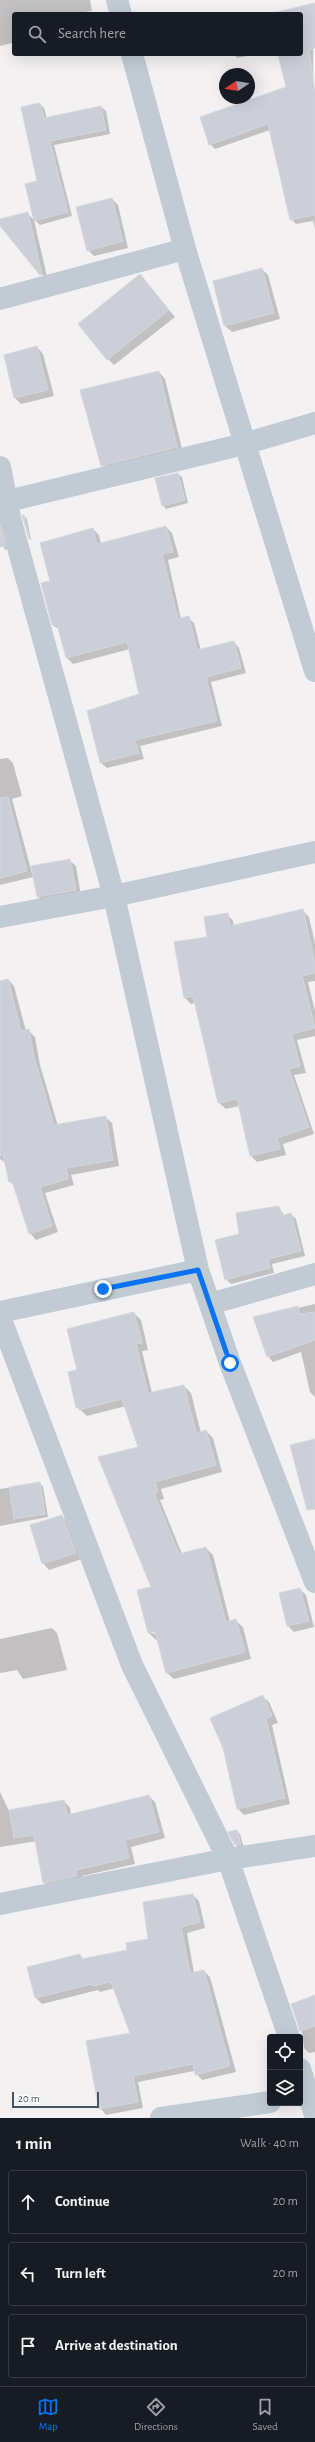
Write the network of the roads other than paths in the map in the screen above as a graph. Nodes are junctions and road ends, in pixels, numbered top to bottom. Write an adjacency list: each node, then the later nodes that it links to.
1 (117, 0): 2 (street)
2 (120, 12)
3 (133, 56): 4 (street)
4 (185, 249): 5 (street); 7 (street)
5 (0, 299)
6 (315, 423): 7 (street)
7 (244, 444): 9 (street); 11 (street)
8 (0, 467): 9 (street)
9 (8, 501): 10 (street)
10 (6, 524): 13 (street)
11 (315, 671)
12 (315, 852): 13 (street)
13 (114, 896): 14 (street); 15 (street)
14 (0, 917)
15 (198, 1270): 17 (street); 18 (street)
16 (315, 1274): 17 (street)
17 (210, 1304): 20 (street)
18 (0, 1312)
19 (0, 1317): 22 (street)
20 (315, 1582)
21 (315, 1846): 22 (street)
22 (228, 1859): 23 (street); 24 (street)
23 (0, 1904)
24 (288, 2034)
25 (300, 2070): 26 (street)
26 (310, 2101)
27 (267, 2102): 28 (street)
28 (161, 2118)

